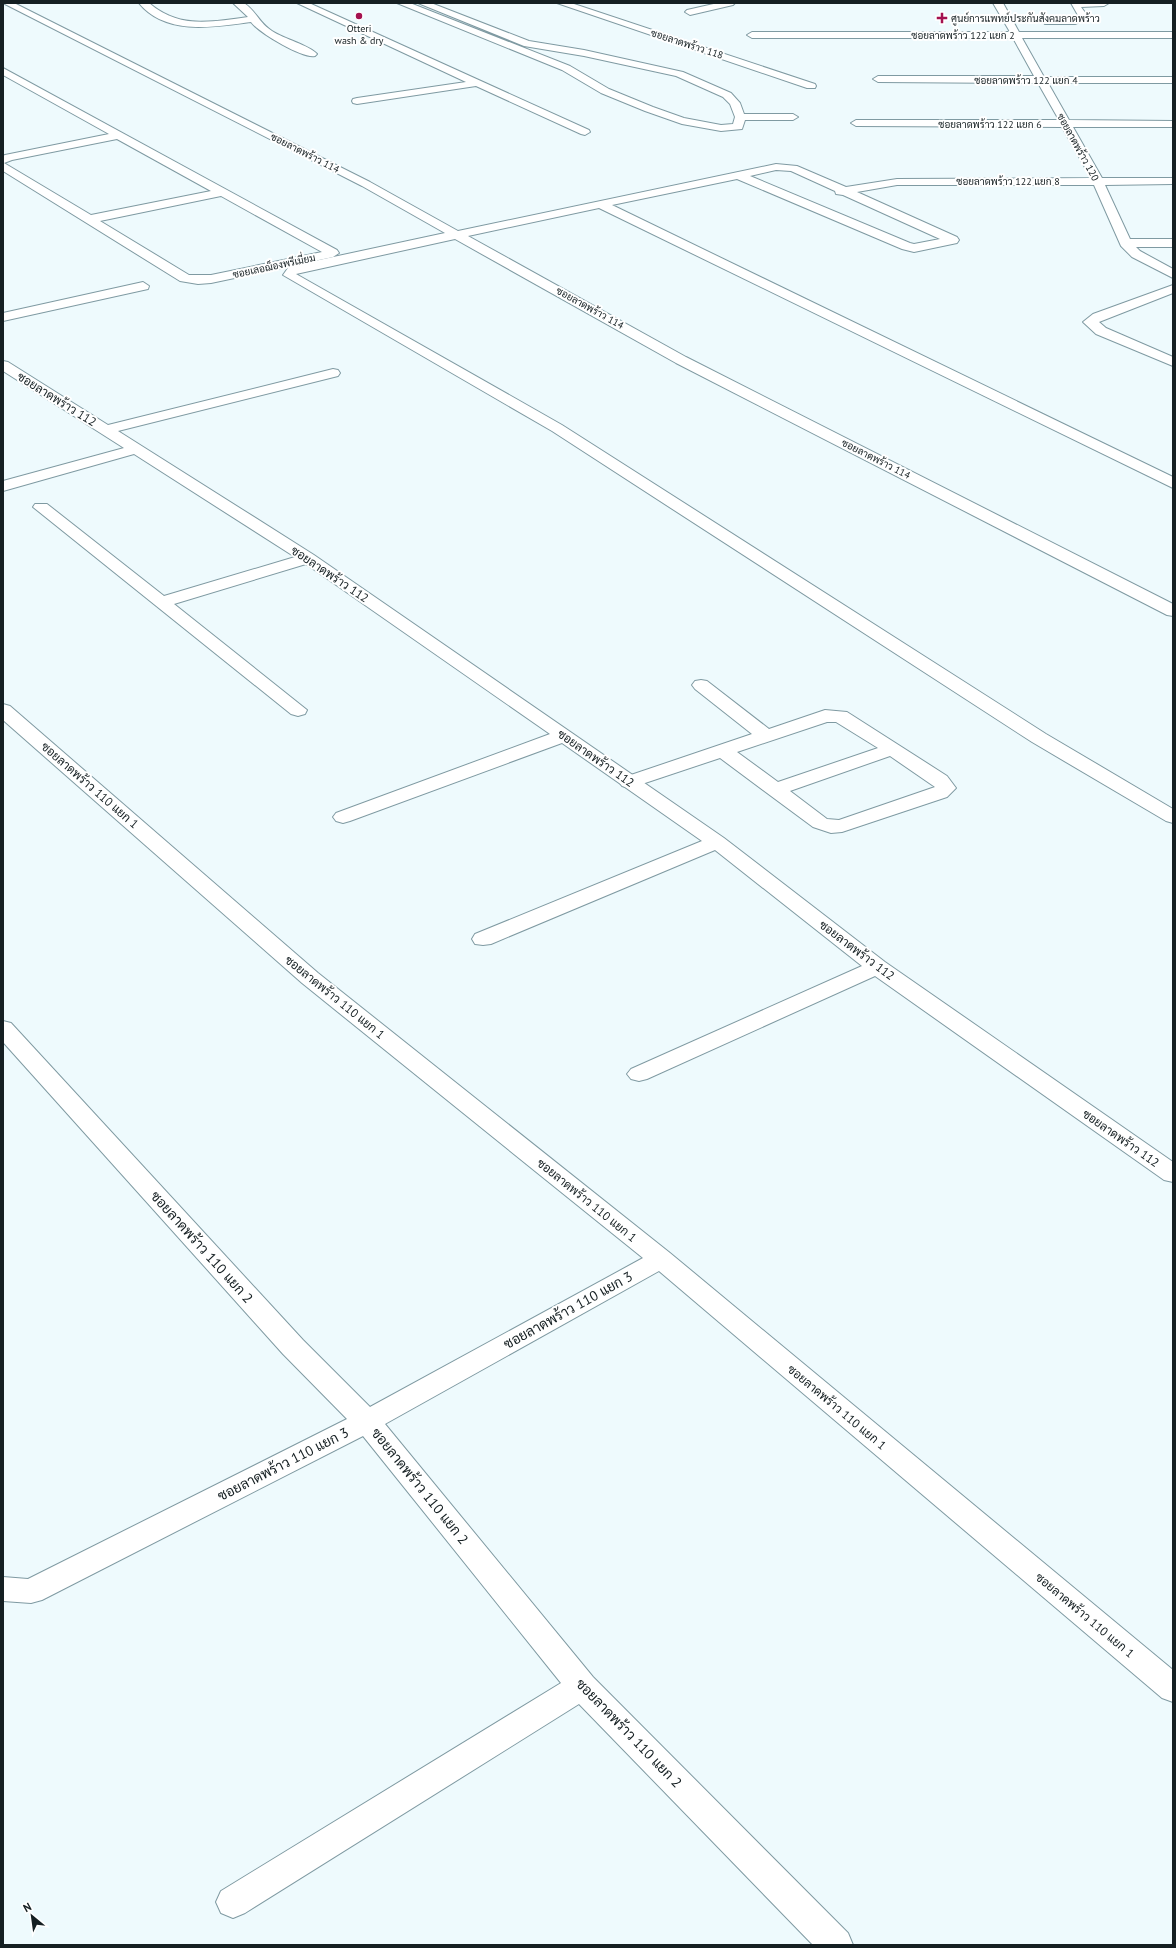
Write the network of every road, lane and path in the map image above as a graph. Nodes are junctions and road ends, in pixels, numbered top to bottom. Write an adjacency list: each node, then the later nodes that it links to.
1 (7, 3): 45 (street, ซอยลาดพร้าว 114)
2 (144, 3): 13 (street)
3 (238, 3): 13 (street)
4 (302, 3): 25 (street)
5 (402, 3): 28 (street)
6 (423, 3): 28 (street)
7 (562, 3): 26 (street, ซอยลาดพร้าว 118)
8 (730, 3): 12 (street)
9 (998, 3): 14 (street, ซอยลาดพร้าว 120)
10 (1075, 3): 11 (street); 16 (street)
11 (1104, 3)
12 (690, 12)
13 (254, 19): 20 (street)
14 (1009, 21): 15 (street); 18 (street, ซอยลาดพร้าว 120)
15 (1022, 22)
16 (1036, 22)
17 (752, 35): 18 (street, ซอยลาดพร้าว 122 แยก 2)
18 (1016, 35): 19 (street, ซอยลาดพร้าว 122 แยก 2); 23 (street, ซอยลาดพร้าว 120)
19 (1173, 35)
20 (312, 54)
21 (3, 72): 34 (street, ซอยเลอฌ็องพรีเมี่ยม)
22 (878, 79): 23 (street, ซอยลาดพร้าว 122 แยก 4)
23 (1041, 80): 24 (street, ซอยลาดพร้าว 122 แยก 4); 32 (street, ซอยลาดพร้าว 120)
24 (1173, 80)
25 (477, 83): 27 (street); 33 (street)
26 (811, 86)
27 (357, 101)
28 (740, 117): 29 (street)
29 (793, 117)
30 (856, 123): 32 (street, ซอยลาดพร้าว 122 แยก 6)
31 (1173, 124): 32 (street, ซอยลาดพร้าว 122 แยก 6)
32 (1066, 125): 38 (street, ซอยลาดพร้าว 120)
33 (585, 132)
34 (119, 136): 35 (street); 41 (street, ซอยเลอฌ็องพรีเมี่ยม)
35 (3, 160)
36 (3, 166): 44 (street, ซอยเลอฌ็องพรีเมี่ยม)
37 (738, 175): 40 (street); 42 (street); 43 (street)
38 (1098, 181): 39 (street, ซอยลาดพร้าว 122 แยก 8); 40 (street, ซอยลาดพร้าว 122 แยก 8); 47 (street, ซอยลาดพร้าว 120)
39 (1173, 181)
40 (843, 190): 43 (street); 43 (street)
41 (222, 192): 44 (street); 48 (street, ซอยเลอฌ็องพรีเมี่ยม)
42 (599, 203): 45 (street); 58 (street)
43 (807, 204)
44 (90, 219): 48 (street, ซอยเลอฌ็องพรีเมี่ยม)
45 (457, 234): 48 (street); 63 (street, ซอยลาดพร้าว 114)
46 (1173, 243): 47 (street)
47 (1125, 244): 49 (street, ซอยลาดพร้าว 120)
48 (339, 256): 74 (street)
49 (1173, 274)
50 (143, 286): 52 (street)
51 (1173, 289): 53 (street)
52 (3, 317)
53 (1173, 362)
54 (3, 365): 56 (street, ซอยลาดพร้าว 112)
55 (333, 374): 56 (street)
56 (106, 430): 57 (street, ซอยลาดพร้าว 112)
57 (136, 450): 59 (street); 61 (street, ซอยลาดพร้าว 112)
58 (1173, 483)
59 (3, 486)
60 (41, 507): 62 (street)
61 (308, 558): 62 (street); 67 (street, ซอยลาดพร้าว 112)
62 (163, 602): 66 (street)
63 (1173, 611)
64 (701, 686): 68 (street)
65 (3, 710): 81 (street, ซอยลาดพร้าว 110 แยก 1)
66 (298, 710)
67 (563, 736): 71 (street, ซอยลาดพร้าว 112); 73 (street)
68 (766, 736): 69 (street); 70 (street)
69 (893, 749): 72 (street); 72 (street)
70 (723, 751): 71 (street); 72 (street)
71 (629, 782): 75 (street, ซอยลาดพร้าว 112)
72 (775, 789)
73 (343, 817)
74 (1173, 817)
75 (717, 842): 76 (street); 77 (street, ซอยลาดพร้าว 112)
76 (483, 939)
77 (877, 967): 79 (street); 80 (street, ซอยลาดพร้าว 112)
78 (3, 1028): 82 (street, ซอยลาดพร้าว 110 แยก 2)
79 (640, 1074)
80 (1173, 1174)
81 (661, 1259): 82 (street, ซอยลาดพร้าว 110 แยก 3); 85 (street, ซอยลาดพร้าว 110 แยก 1)
82 (367, 1421): 83 (street, ซอยลาดพร้าว 110 แยก 3); 84 (street, ซอยลาดพร้าว 110 แยก 2)
83 (3, 1589)
84 (582, 1686): 86 (street); 87 (street, ซอยลาดพร้าว 110 แยก 2)
85 (1173, 1689)
86 (234, 1902)
87 (836, 1945)

